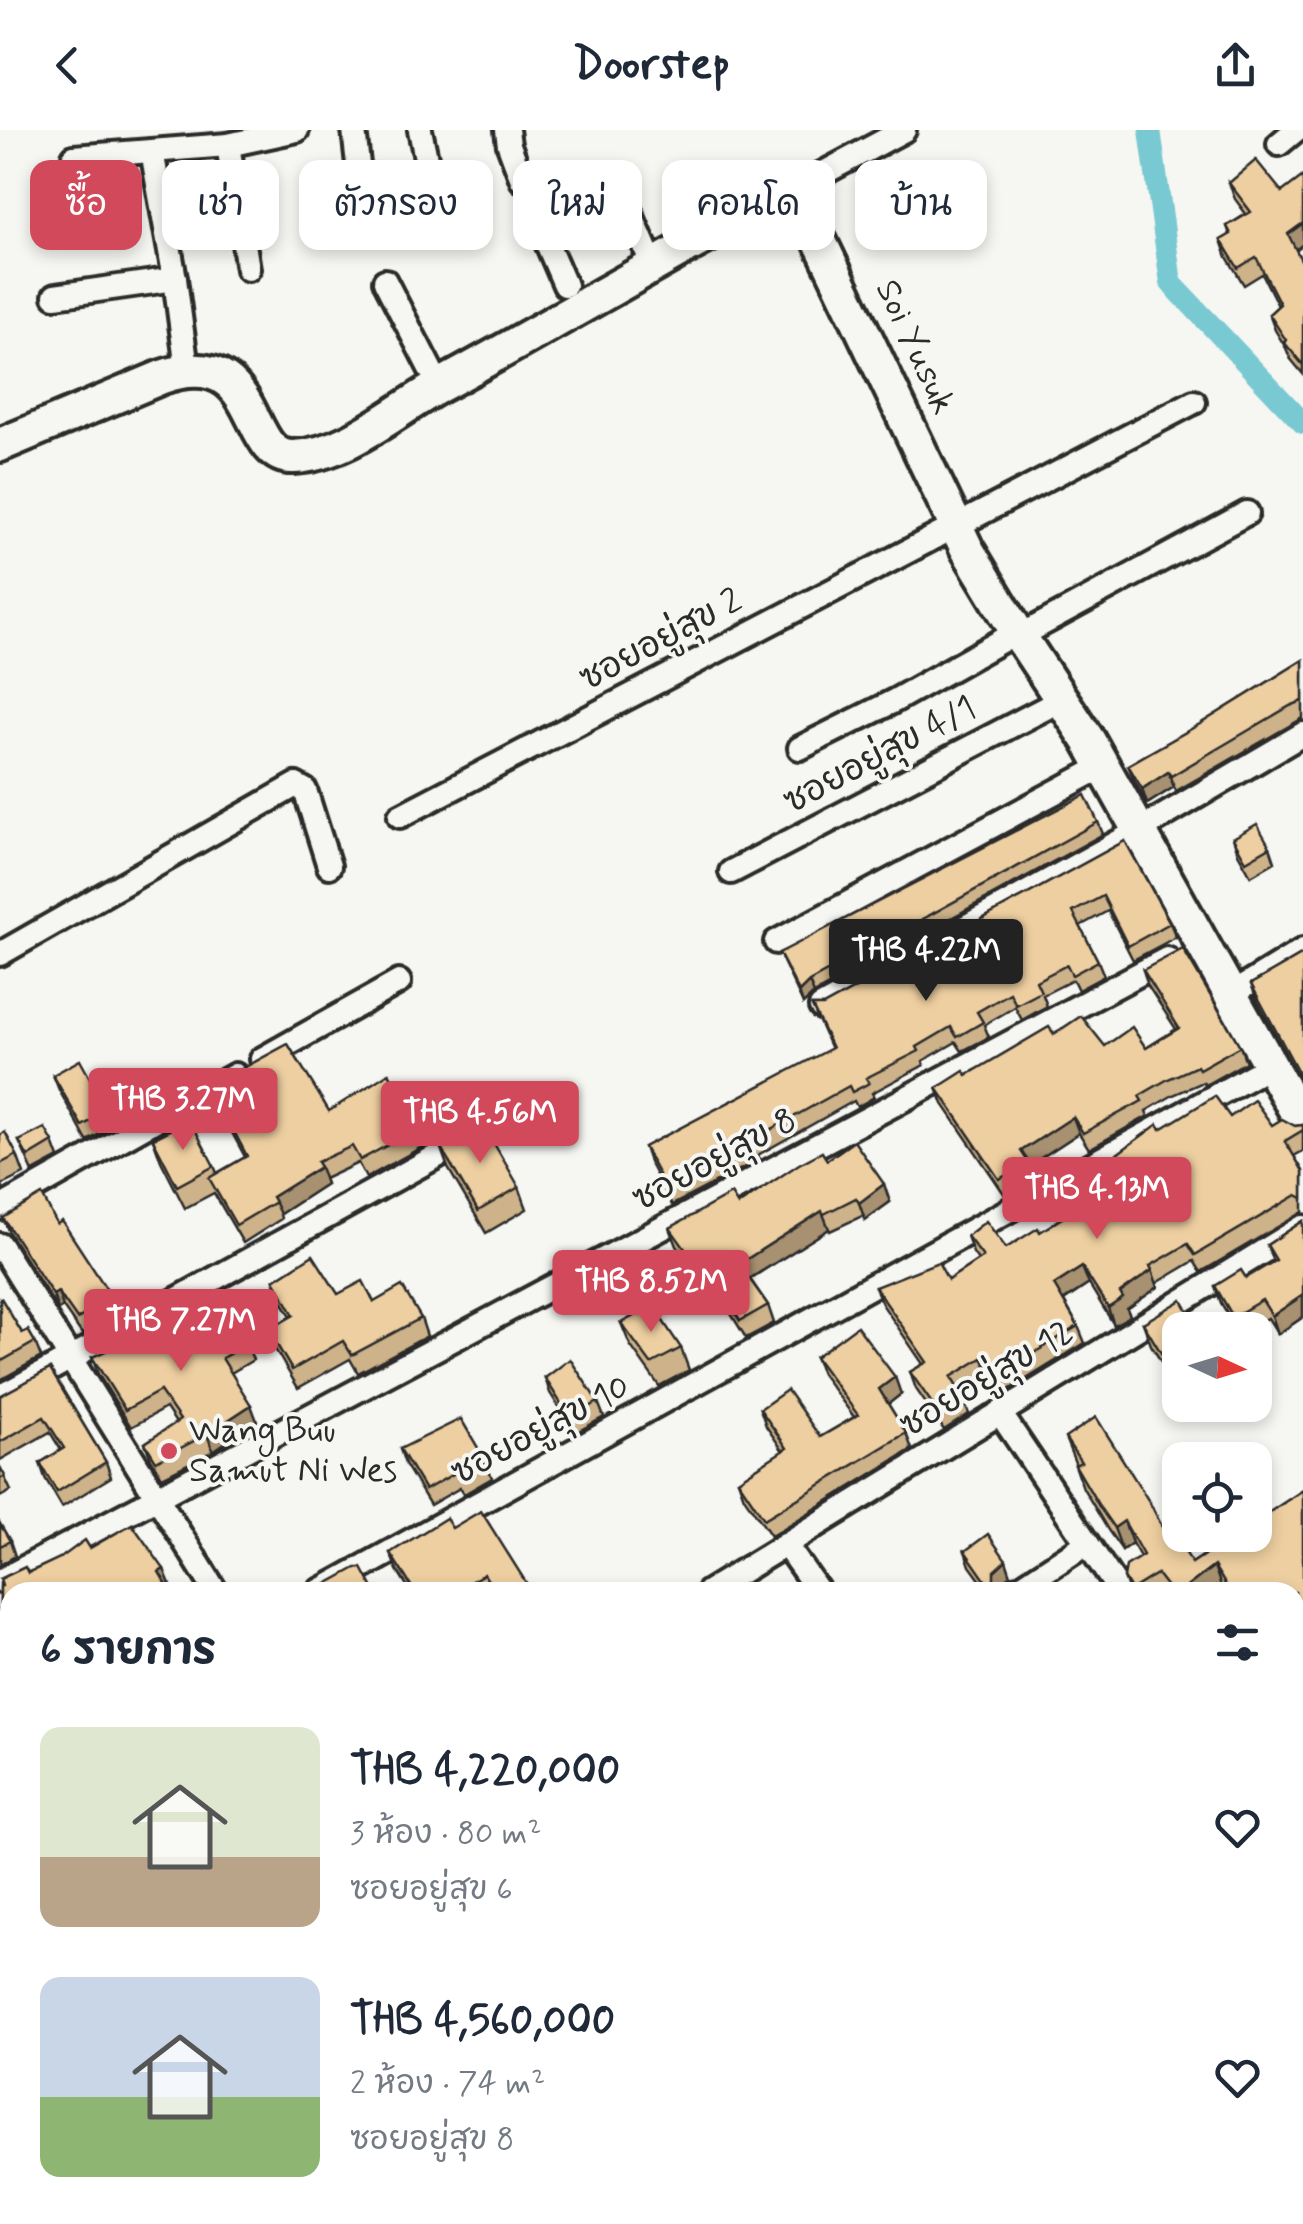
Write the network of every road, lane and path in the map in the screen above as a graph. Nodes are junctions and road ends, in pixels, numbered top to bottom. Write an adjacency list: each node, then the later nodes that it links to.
1 (297, 130): 6 (street)
2 (354, 130): 9 (street)
3 (420, 130): 10 (street)
4 (507, 130): 11 (street)
5 (904, 130): 12 (street)
6 (228, 145): 7 (street); 16 (street)
7 (152, 151): 8 (street); 17 (street)
8 (74, 157)
9 (357, 160)
10 (426, 160)
11 (514, 160)
12 (835, 167)
13 (682, 250): 15 (street)
14 (825, 250): 26 (street, Soi Yusuk)
15 (653, 266): 19 (street); 22 (street)
16 (248, 270)
17 (176, 279): 20 (street); 21 (street)
18 (385, 281): 22 (street)
19 (565, 285)
20 (55, 296)
21 (187, 369): 22 (street); 24 (street)
22 (439, 386)
23 (1194, 402): 26 (street, ซอยอยู่สุข 2)
24 (0, 445)
25 (1248, 513): 27 (street)
26 (955, 526): 27 (street, Soi Yusuk); 32 (street, ซอยอยู่สุข 2)
27 (1018, 634): 28 (street, Soi Yusuk); 30 (street)
28 (1061, 700): 31 (street, Soi Yusuk); 35 (street, ซอยอยู่สุข 4/1)
29 (1303, 734): 33 (street)
30 (800, 748)
31 (1102, 767): 33 (street, Soi Yusuk); 37 (street)
32 (400, 816)
33 (1138, 831): 36 (street, Soi Yusuk); 42 (street)
34 (329, 866): 39 (street)
35 (731, 872)
36 (1201, 940): 41 (street, Soi Yusuk); 52 (street, ซอยอยู่สุข 8)
37 (776, 942)
38 (1303, 950): 41 (street)
39 (0, 954)
40 (399, 982): 46 (street)
41 (1230, 995): 43 (street, Soi Yusuk)
42 (820, 1007)
43 (1284, 1076): 44 (street, Soi Yusuk); 57 (street, ซอยอยู่สุข 10)
44 (1303, 1124)
45 (470, 1137): 49 (street)
46 (0, 1208)
47 (1303, 1228): 51 (street, ซอยอยู่สุข 12)
48 (0, 1245): 49 (street)
49 (69, 1356): 50 (street); 52 (street)
50 (0, 1397)
51 (1000, 1412): 53 (street, ซอยอยู่สุข 12); 54 (street)
52 (156, 1497): 55 (street, ซอยอยู่สุข 8); 56 (street)
53 (785, 1544): 58 (street, ซอยอยู่สุข 12); 59 (street)
54 (1086, 1544): 60 (street); 61 (street)
55 (0, 1581)
56 (210, 1582)
57 (337, 1582)
58 (724, 1582)
59 (812, 1582)
60 (1027, 1582)
61 (1113, 1582)

